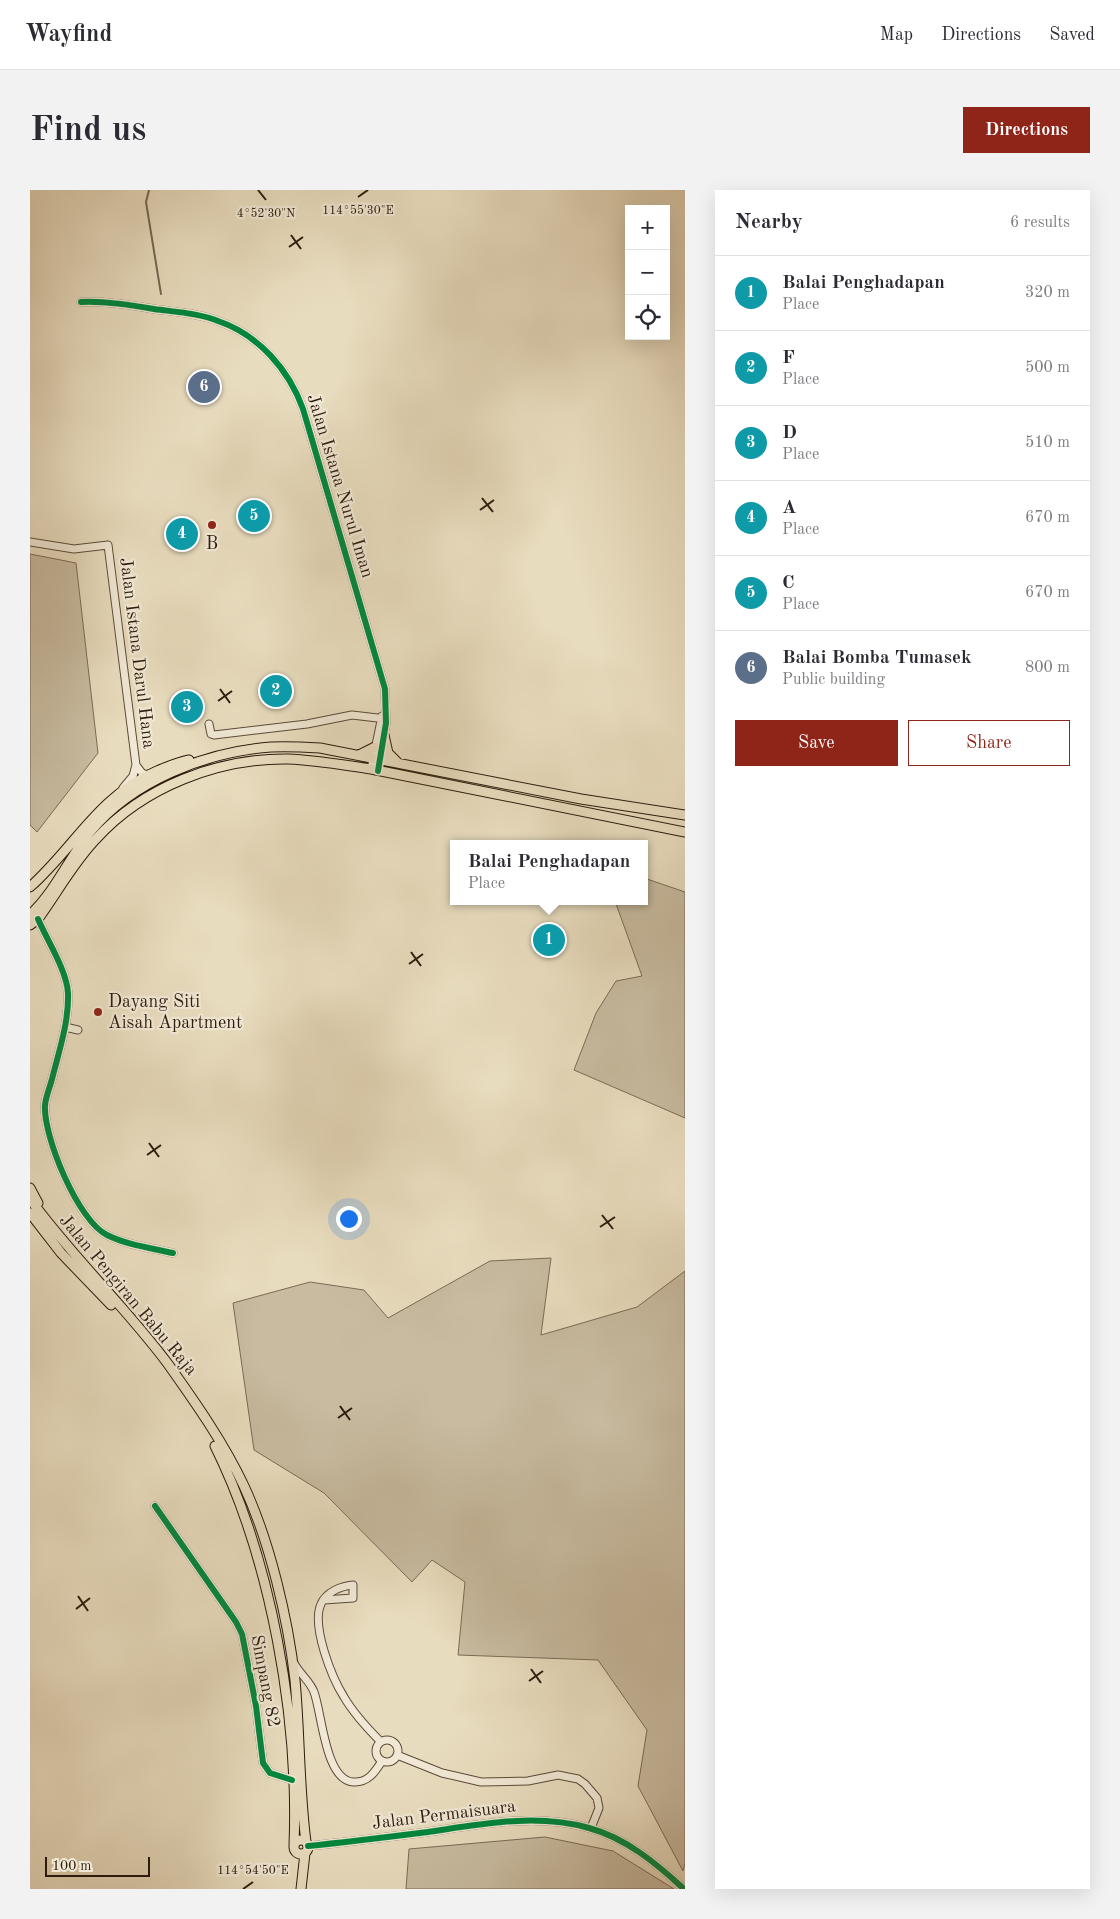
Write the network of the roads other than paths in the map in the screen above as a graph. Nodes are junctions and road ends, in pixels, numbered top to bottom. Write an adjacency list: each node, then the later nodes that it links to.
1 (81, 302): 3 (street, Jalan Istana Nurul Iman)
2 (30, 542): 11 (street, Jalan Istana Darul Hana)
3 (384, 719): 4 (street); 5 (street, Jalan Istana Nurul Iman); 6 (street, Jalan Istana Nurul Iman)
4 (209, 724)
5 (384, 735): 9 (street, Jalan Istana Nurul Iman); 10 (main road)
6 (375, 747): 7 (main road); 9 (street, Jalan Istana Nurul Iman)
7 (359, 755): 8 (main road); 9 (main road)
8 (207, 758): 13 (main road); 18 (main road)
9 (377, 759): 10 (main road); 12 (street, Jalan Istana Nurul Iman)
10 (398, 763): 15 (main road)
11 (136, 765): 13 (street, Jalan Istana Darul Hana); 14 (street, Jalan Istana Darul Hana)
12 (374, 770): 16 (main road); 18 (main road)
13 (148, 775): 14 (main road)
14 (119, 793): 17 (main road)
15 (685, 815)
16 (685, 832)
17 (30, 887)
18 (34, 917): 19 (main road); 20 (street)
19 (30, 925)
20 (65, 1027): 21 (street); 27 (street)
21 (78, 1030)
22 (30, 1188): 26 (main road)
23 (30, 1199): 26 (main road, Jalan Pengiran Babu Raja)
24 (30, 1213): 26 (main road, Jalan Pengiran Babu Raja)
25 (30, 1218): 26 (main road)
26 (45, 1226): 30 (main road, Jalan Pengiran Babu Raja); 36 (main road, Jalan Pengiran Babu Raja)
27 (173, 1253)
28 (155, 1506): 36 (street, Simpang 82)
29 (324, 1600): 33 (street)
30 (290, 1652): 31 (street); 32 (main road, Jalan Pengiran Babu Raja)
31 (308, 1683): 32 (street); 35 (street)
32 (296, 1697): 38 (main road, Jalan Pengiran Babu Raja)
33 (381, 1742): 34 (street); 35 (street)
34 (397, 1755): 35 (street); 37 (street)
35 (382, 1761)
36 (292, 1780): 38 (main road, Jalan Pengiran Babu Raja)
37 (591, 1828): 38 (street, Jalan Permaisuara); 40 (street, Jalan Permaisuara)
38 (302, 1848): 39 (main road, Jalan Pengiran Babu Raja)
39 (301, 1889)
40 (684, 1889)

